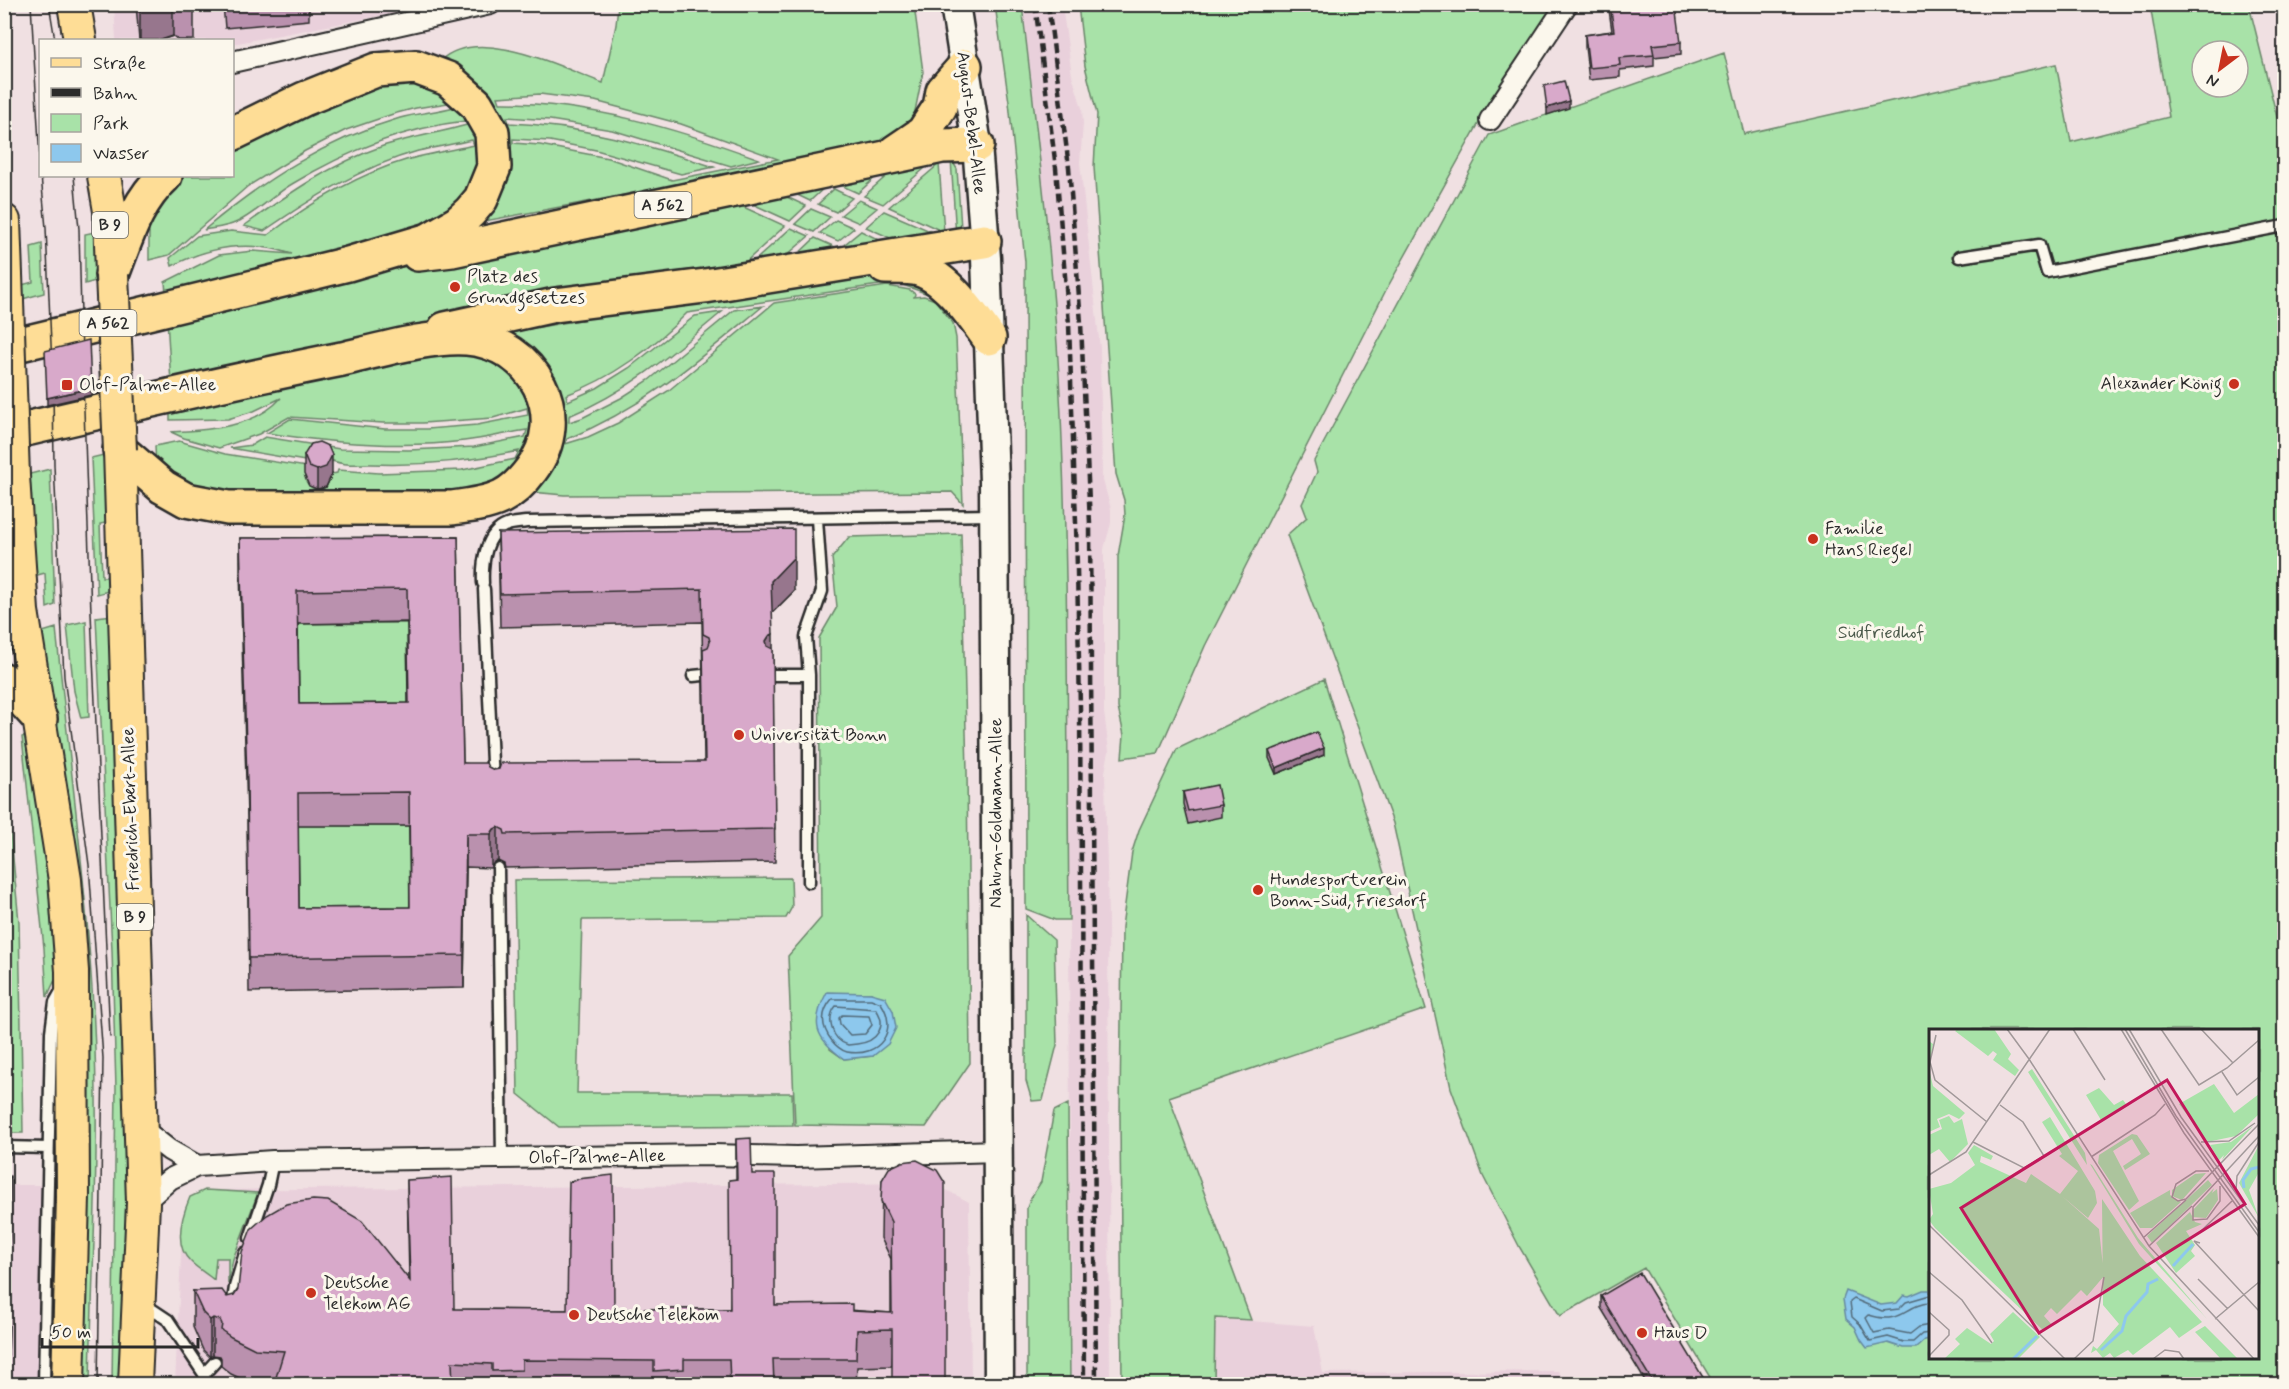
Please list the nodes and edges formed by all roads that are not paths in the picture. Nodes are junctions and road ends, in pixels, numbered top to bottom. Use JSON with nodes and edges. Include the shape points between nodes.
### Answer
{"nodes":[{"id":1,"x":74,"y":4,"type":"edge"},
{"id":2,"x":490,"y":4,"type":"edge"},
{"id":3,"x":955,"y":4,"type":"edge"},
{"id":4,"x":1567,"y":4,"type":"edge"},
{"id":5,"x":80,"y":39,"type":"edge"},
{"id":6,"x":234,"y":62,"type":"edge"},
{"id":7,"x":965,"y":66,"type":"junction"},
{"id":8,"x":1490,"y":120,"type":"dead end"},
{"id":9,"x":234,"y":133,"type":"edge"},
{"id":10,"x":977,"y":145,"type":"junction"},
{"id":11,"x":886,"y":158,"type":"junction"},
{"id":12,"x":104,"y":177,"type":"edge"},
{"id":13,"x":164,"y":177,"type":"edge"},
{"id":14,"x":4,"y":221,"type":"edge"},
{"id":15,"x":2284,"y":226,"type":"edge"},
{"id":16,"x":984,"y":241,"type":"junction"},
{"id":17,"x":1959,"y":257,"type":"dead end"},
{"id":18,"x":348,"y":264,"type":"junction"},
{"id":19,"x":844,"y":265,"type":"junction"},
{"id":20,"x":112,"y":275,"type":"junction"},
{"id":21,"x":989,"y":338,"type":"junction"},
{"id":22,"x":4,"y":348,"type":"edge"},
{"id":23,"x":319,"y":363,"type":"junction"},
{"id":24,"x":4,"y":434,"type":"edge"},
{"id":25,"x":120,"y":450,"type":"junction"},
{"id":26,"x":994,"y":515,"type":"junction"},
{"id":27,"x":816,"y":519,"type":"junction"},
{"id":28,"x":773,"y":675,"type":"edge"},
{"id":29,"x":808,"y":675,"type":"junction"},
{"id":30,"x":4,"y":680,"type":"edge"},
{"id":31,"x":40,"y":719,"type":"junction"},
{"id":32,"x":494,"y":796,"type":"edge"},
{"id":33,"x":498,"y":868,"type":"dead end"},
{"id":34,"x":808,"y":882,"type":"dead end"},
{"id":35,"x":72,"y":971,"type":"junction"},
{"id":36,"x":141,"y":1128,"type":"junction"},
{"id":37,"x":4,"y":1147,"type":"edge"},
{"id":38,"x":48,"y":1148,"type":"junction"},
{"id":39,"x":998,"y":1151,"type":"junction"},
{"id":40,"x":502,"y":1158,"type":"junction"},
{"id":41,"x":273,"y":1161,"type":"junction"},
{"id":42,"x":197,"y":1166,"type":"junction"},
{"id":43,"x":61,"y":1188,"type":"junction"},
{"id":44,"x":142,"y":1203,"type":"junction"},
{"id":45,"x":71,"y":1250,"type":"junction"},
{"id":46,"x":47,"y":1282,"type":"junction"},
{"id":47,"x":137,"y":1299,"type":"junction"},
{"id":48,"x":231,"y":1319,"type":"edge"},
{"id":49,"x":215,"y":1362,"type":"dead end"},
{"id":50,"x":205,"y":1379,"type":"edge"},
{"id":51,"x":44,"y":1384,"type":"edge"},
{"id":52,"x":68,"y":1384,"type":"edge"},
{"id":53,"x":135,"y":1384,"type":"edge"},
{"id":54,"x":999,"y":1384,"type":"edge"}],
"edges":[{"from":1,"to":5,"type":"main road"},
{"from":2,"to":6,"type":"street"},
{"from":3,"to":7,"type":"main road","name":"August-Bebel-Allee"},
{"from":4,"to":8,"type":"street"},
{"from":7,"to":10,"type":"main road","name":"August-Bebel-Allee"},
{"from":7,"to":11,"type":"highway","via":[[943,91],[940,107],[923,133]]},
{"from":9,"to":18,"type":"highway","via":[[376,70],[416,67],[432,72],[448,79],[476,104],[492,132],[494,149],[494,167],[481,199],[458,223],[429,240]]},
{"from":10,"to":11,"type":"highway","number":"A 562","via":[[942,146]]},
{"from":10,"to":16,"type":"main road","name":"August-Bebel-Allee"},
{"from":11,"to":18,"type":"highway","number":"A 562","via":[[452,250]]},
{"from":12,"to":20,"type":"main road","number":"B 9","via":[[110,211]]},
{"from":13,"to":20,"type":"highway","via":[[150,189],[136,214]]},
{"from":14,"to":31,"type":"main road","bridge":true,"via":[[22,611]]},
{"from":15,"to":17,"type":"lane","via":[[2047,272],[2039,245]]},
{"from":16,"to":19,"type":"highway"},
{"from":16,"to":21,"type":"main road","name":"Nahum-Goldmann-Allee"},
{"from":18,"to":22,"type":"highway","number":"A 562"},
{"from":19,"to":21,"type":"highway","via":[[916,268],[944,283]]},
{"from":19,"to":23,"type":"highway","via":[[555,306],[477,321]]},
{"from":20,"to":25,"type":"main road","number":"B 9","bridge":true},
{"from":21,"to":26,"type":"main road","name":"Nahum-Goldmann-Allee"},
{"from":23,"to":24,"type":"highway"},
{"from":23,"to":25,"type":"highway","via":[[441,339],[468,338],[493,344],[524,361],[544,393],[550,424],[541,457],[521,483],[501,497],[479,504],[426,509],[228,508],[186,500],[163,487]]},
{"from":25,"to":36,"type":"main road","name":"Friedrich-Ebert-Allee","number":"B 9"},
{"from":26,"to":27,"type":"lane"},
{"from":26,"to":39,"type":"main road","name":"Nahum-Goldmann-Allee"},
{"from":27,"to":29,"type":"lane","via":[[822,591],[806,637]]},
{"from":27,"to":32,"type":"lane","via":[[526,522],[506,525],[493,536],[483,568]]},
{"from":28,"to":29,"type":"lane"},
{"from":29,"to":34,"type":"lane"},
{"from":30,"to":31,"type":"highway"},
{"from":31,"to":35,"type":"main road","via":[[65,880]]},
{"from":33,"to":40,"type":"lane"},
{"from":35,"to":38,"type":"lane","via":[[55,1002]]},
{"from":35,"to":43,"type":"main road","via":[[74,1020]]},
{"from":36,"to":42,"type":"street"},
{"from":36,"to":44,"type":"main road","name":"Friedrich-Ebert-Allee","number":"B 9"},
{"from":37,"to":38,"type":"lane"},
{"from":38,"to":43,"type":"lane"},
{"from":39,"to":40,"type":"street","name":"Olof-Palme-Allee","via":[[796,1157]]},
{"from":39,"to":54,"type":"main road","name":"Nahum-Goldmann-Allee"},
{"from":40,"to":41,"type":"street","name":"Olof-Palme-Allee"},
{"from":41,"to":42,"type":"street","name":"Olof-Palme-Allee"},
{"from":41,"to":48,"type":"lane","via":[[235,1287]]},
{"from":42,"to":44,"type":"street","name":"Olof-Palme-Allee","via":[[170,1179]]},
{"from":43,"to":45,"type":"main road"},
{"from":43,"to":46,"type":"lane"},
{"from":44,"to":47,"type":"main road","name":"Friedrich-Ebert-Allee","number":"B 9"},
{"from":45,"to":46,"type":"lane"},
{"from":45,"to":52,"type":"main road"},
{"from":46,"to":51,"type":"lane"},
{"from":47,"to":50,"type":"lane","via":[[168,1320]]},
{"from":47,"to":53,"type":"main road","name":"Friedrich-Ebert-Allee","number":"B 9"},
{"from":49,"to":50,"type":"lane"}]}
